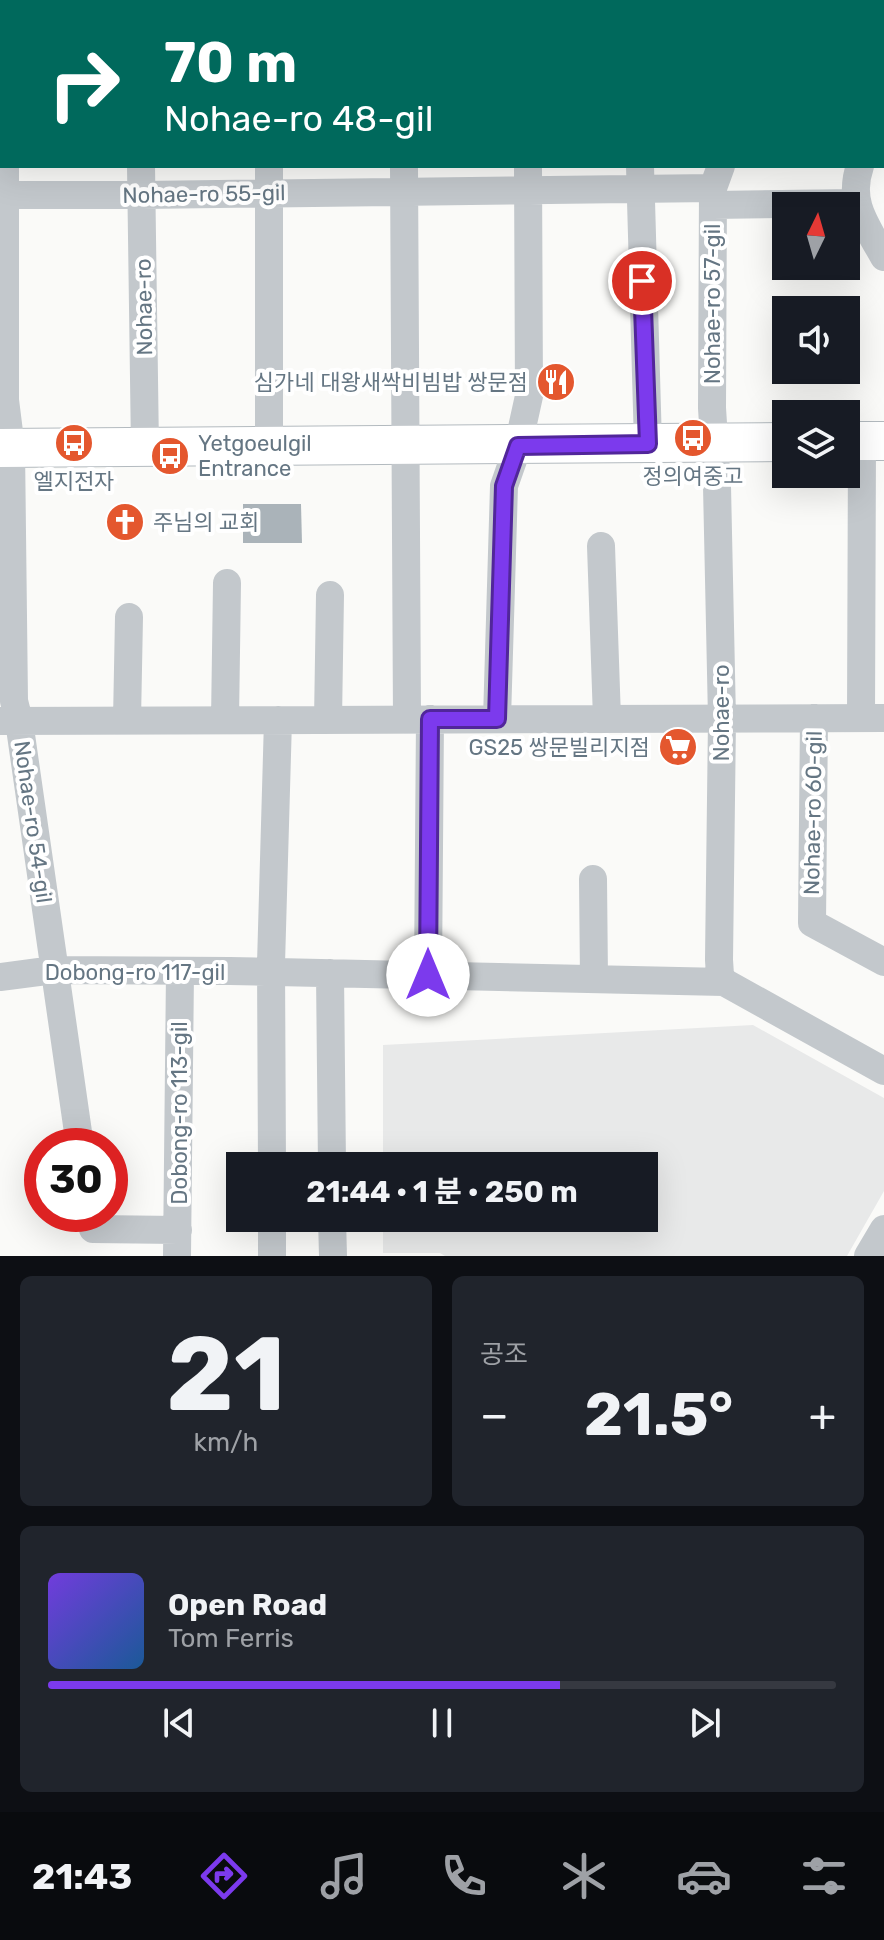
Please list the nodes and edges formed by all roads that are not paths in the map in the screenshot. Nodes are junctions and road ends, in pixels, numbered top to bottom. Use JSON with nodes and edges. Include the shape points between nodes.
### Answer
{"nodes":[{"id":1,"x":5,"y":168,"type":"edge"},
{"id":2,"x":141,"y":168,"type":"edge"},
{"id":3,"x":859,"y":168,"type":"edge"},
{"id":4,"x":640,"y":177,"type":"edge"},
{"id":5,"x":404,"y":178,"type":"edge"},
{"id":6,"x":528,"y":178,"type":"edge"},
{"id":7,"x":270,"y":180,"type":"edge"},
{"id":8,"x":715,"y":186,"type":"edge"},
{"id":9,"x":855,"y":192,"type":"edge"},
{"id":10,"x":772,"y":193,"type":"edge"},
{"id":11,"x":2,"y":194,"type":"edge"},
{"id":12,"x":142,"y":195,"type":"junction"},
{"id":13,"x":860,"y":212,"type":"edge"},
{"id":14,"x":884,"y":257,"type":"edge"},
{"id":15,"x":864,"y":441,"type":"edge"},
{"id":16,"x":772,"y":442,"type":"edge"},
{"id":17,"x":648,"y":444,"type":"junction"},
{"id":18,"x":714,"y":444,"type":"junction"},
{"id":19,"x":518,"y":446,"type":"junction"},
{"id":20,"x":407,"y":447,"type":"junction"},
{"id":21,"x":6,"y":448,"type":"edge"},
{"id":22,"x":269,"y":448,"type":"junction"},
{"id":23,"x":145,"y":449,"type":"junction"},
{"id":24,"x":601,"y":546,"type":"dead end"},
{"id":25,"x":227,"y":583,"type":"dead end"},
{"id":26,"x":330,"y":595,"type":"dead end"},
{"id":27,"x":129,"y":617,"type":"dead end"},
{"id":28,"x":814,"y":718,"type":"junction"},
{"id":29,"x":872,"y":718,"type":"edge"},
{"id":30,"x":418,"y":719,"type":"junction"},
{"id":31,"x":497,"y":719,"type":"junction"},
{"id":32,"x":607,"y":719,"type":"junction"},
{"id":33,"x":722,"y":719,"type":"junction"},
{"id":34,"x":127,"y":720,"type":"junction"},
{"id":35,"x":225,"y":720,"type":"junction"},
{"id":36,"x":278,"y":720,"type":"junction"},
{"id":37,"x":328,"y":720,"type":"junction"},
{"id":38,"x":10,"y":721,"type":"edge"},
{"id":39,"x":593,"y":879,"type":"dead end"},
{"id":40,"x":884,"y":962,"type":"edge"},
{"id":41,"x":54,"y":970,"type":"junction"},
{"id":42,"x":180,"y":971,"type":"junction"},
{"id":43,"x":271,"y":971,"type":"junction"},
{"id":44,"x":330,"y":973,"type":"junction"},
{"id":45,"x":428,"y":975,"type":"junction"},
{"id":46,"x":0,"y":977,"type":"edge"},
{"id":47,"x":594,"y":979,"type":"junction"},
{"id":48,"x":724,"y":982,"type":"junction"},
{"id":49,"x":884,"y":1071,"type":"edge"},
{"id":50,"x":77,"y":1128,"type":"edge"},
{"id":51,"x":272,"y":1152,"type":"edge"},
{"id":52,"x":332,"y":1152,"type":"edge"},
{"id":53,"x":884,"y":1229,"type":"edge"},
{"id":54,"x":272,"y":1232,"type":"edge"},
{"id":55,"x":332,"y":1232,"type":"edge"},
{"id":56,"x":94,"y":1233,"type":"edge"},
{"id":57,"x":178,"y":1243,"type":"edge"},
{"id":58,"x":272,"y":1256,"type":"edge"},
{"id":59,"x":333,"y":1256,"type":"edge"},
{"id":60,"x":868,"y":1256,"type":"edge"}],
"edges":[{"from":1,"to":11,"type":"street","name":"Nohae-ro 54-gil"},
{"from":2,"to":12,"type":"street","name":"Nohae-ro"},
{"from":3,"to":9,"type":"street"},
{"from":4,"to":6,"type":"street","name":"Nohae-ro 55-gil"},
{"from":4,"to":8,"type":"street","name":"Nohae-ro 55-gil"},
{"from":4,"to":17,"type":"street"},
{"from":5,"to":6,"type":"street","name":"Nohae-ro 55-gil"},
{"from":5,"to":7,"type":"street","name":"Nohae-ro 55-gil"},
{"from":5,"to":20,"type":"street"},
{"from":6,"to":19,"type":"street","via":[[529,396]]},
{"from":7,"to":12,"type":"street","name":"Nohae-ro 55-gil"},
{"from":7,"to":22,"type":"street"},
{"from":8,"to":10,"type":"street","name":"Nohae-ro 55-gil"},
{"from":8,"to":18,"type":"street","name":"Nohae-ro 57-gil"},
{"from":11,"to":12,"type":"street","name":"Nohae-ro 55-gil"},
{"from":11,"to":21,"type":"street","name":"Nohae-ro 54-gil"},
{"from":12,"to":23,"type":"street","name":"Nohae-ro"},
{"from":13,"to":14,"type":"street"},
{"from":15,"to":29,"type":"street","via":[[861,672]]},
{"from":16,"to":18,"type":"main road"},
{"from":17,"to":18,"type":"main road"},
{"from":17,"to":19,"type":"main road"},
{"from":18,"to":33,"type":"street","name":"Nohae-ro"},
{"from":19,"to":20,"type":"main road"},
{"from":19,"to":31,"type":"street","via":[[504,486]]},
{"from":20,"to":22,"type":"main road"},
{"from":20,"to":30,"type":"street"},
{"from":21,"to":23,"type":"main road"},
{"from":21,"to":38,"type":"street","name":"Nohae-ro 54-gil","via":[[14,701]]},
{"from":22,"to":23,"type":"main road"},
{"from":24,"to":32,"type":"street"},
{"from":25,"to":35,"type":"street"},
{"from":26,"to":37,"type":"street"},
{"from":27,"to":34,"type":"street"},
{"from":28,"to":29,"type":"street"},
{"from":28,"to":33,"type":"street"},
{"from":28,"to":40,"type":"street","name":"Nohae-ro 60-gil","via":[[812,923]]},
{"from":30,"to":31,"type":"street"},
{"from":30,"to":37,"type":"street"},
{"from":30,"to":45,"type":"street"},
{"from":31,"to":32,"type":"street"},
{"from":32,"to":33,"type":"street"},
{"from":33,"to":48,"type":"street","name":"Nohae-ro","via":[[719,960]]},
{"from":34,"to":35,"type":"street"},
{"from":34,"to":38,"type":"street"},
{"from":35,"to":36,"type":"street"},
{"from":36,"to":37,"type":"street"},
{"from":36,"to":43,"type":"street"},
{"from":38,"to":41,"type":"street","name":"Nohae-ro 54-gil"},
{"from":39,"to":47,"type":"street"},
{"from":41,"to":42,"type":"street","name":"Dobong-ro 117-gil"},
{"from":41,"to":46,"type":"street","name":"Dobong-ro 117-gil"},
{"from":41,"to":50,"type":"street","name":"Nohae-ro 54-gil"},
{"from":42,"to":43,"type":"street","name":"Dobong-ro 117-gil"},
{"from":42,"to":57,"type":"street","name":"Dobong-ro 113-gil"},
{"from":43,"to":44,"type":"street","name":"Dobong-ro 117-gil"},
{"from":43,"to":51,"type":"street"},
{"from":44,"to":45,"type":"street","name":"Dobong-ro 117-gil"},
{"from":44,"to":52,"type":"street"},
{"from":45,"to":47,"type":"street","name":"Dobong-ro 117-gil"},
{"from":47,"to":48,"type":"street","name":"Dobong-ro 117-gil"},
{"from":48,"to":49,"type":"street","name":"Dobong-ro 117-gil"},
{"from":53,"to":60,"type":"street"},
{"from":54,"to":58,"type":"street"},
{"from":55,"to":59,"type":"street"},
{"from":56,"to":57,"type":"street"}]}
